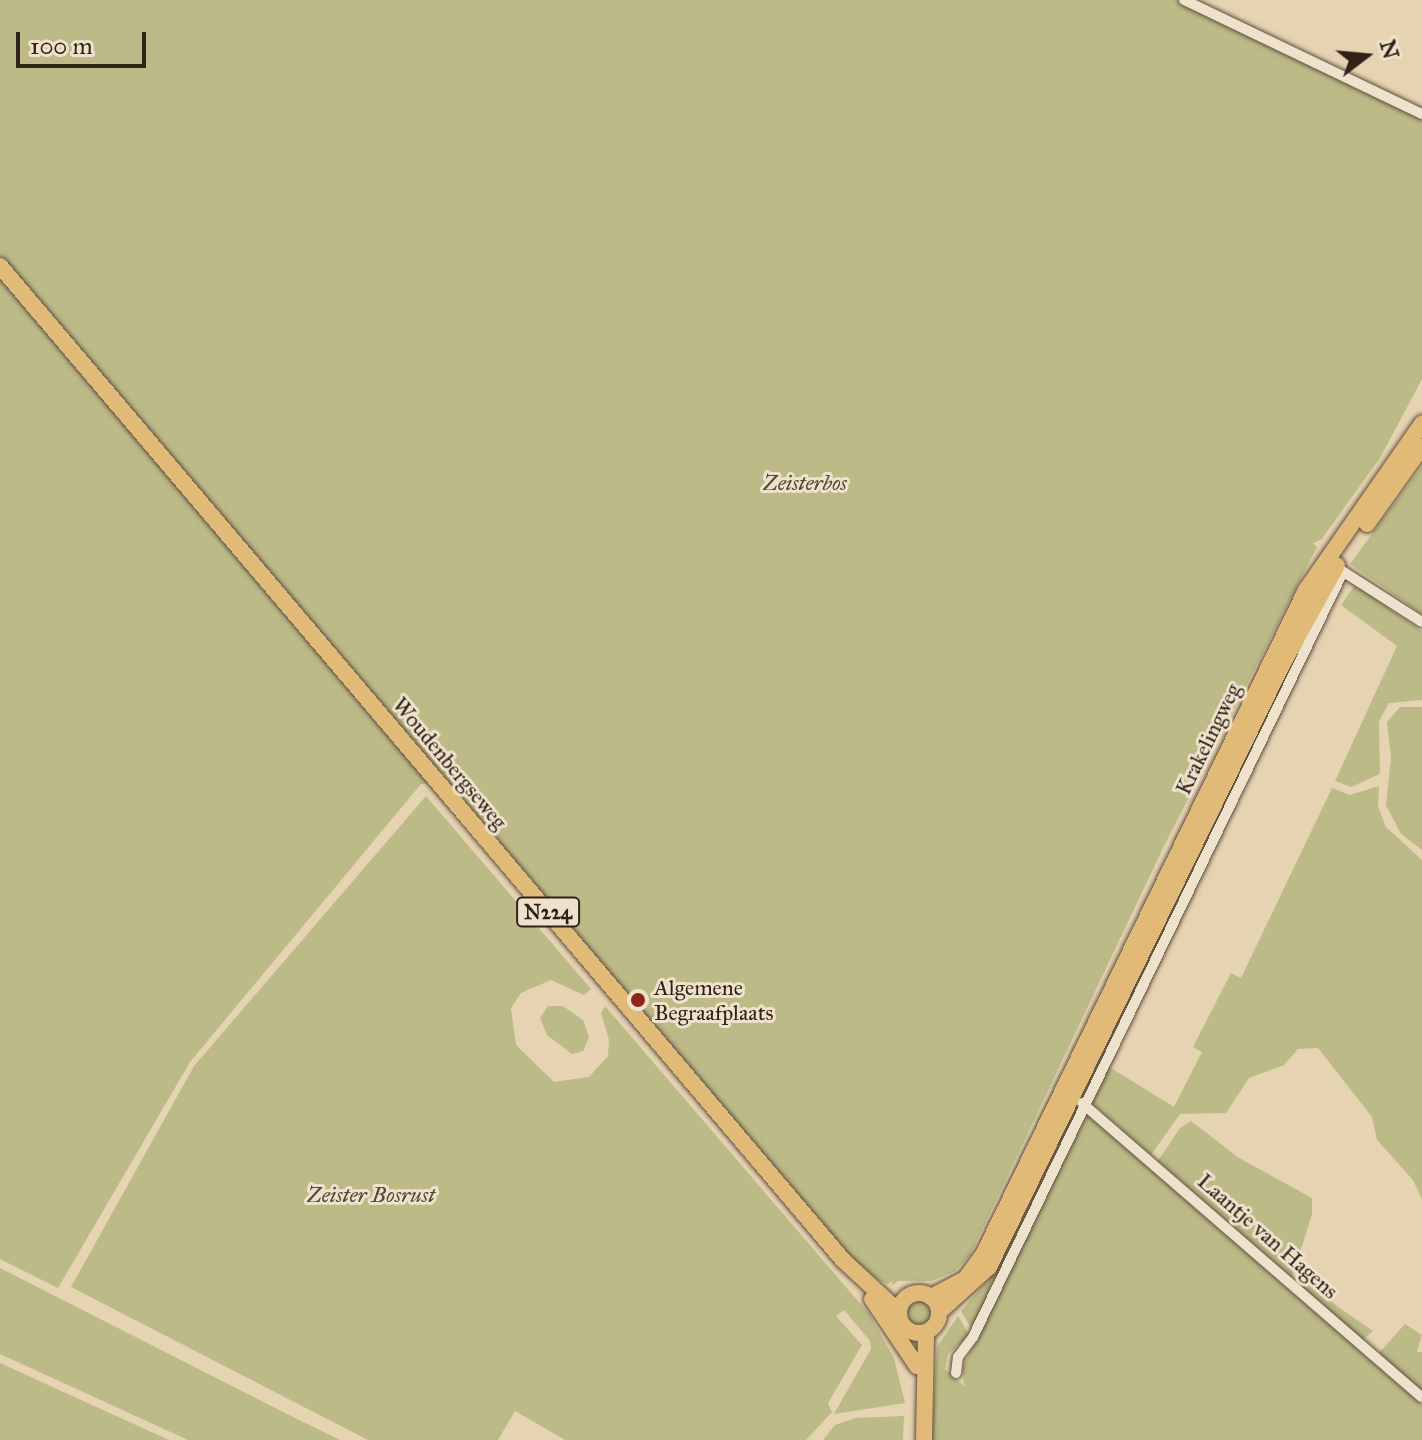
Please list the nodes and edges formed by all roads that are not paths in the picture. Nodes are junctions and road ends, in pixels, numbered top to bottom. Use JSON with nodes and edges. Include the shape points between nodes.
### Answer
{"nodes":[{"id":1,"x":1184,"y":0,"type":"edge"},
{"id":2,"x":1422,"y":114,"type":"edge"},
{"id":3,"x":0,"y":266,"type":"edge"},
{"id":4,"x":1422,"y":424,"type":"edge"},
{"id":5,"x":1422,"y":447,"type":"edge"},
{"id":6,"x":1336,"y":565,"type":"junction"},
{"id":7,"x":1422,"y":622,"type":"edge"},
{"id":8,"x":1075,"y":1098,"type":"junction"},
{"id":9,"x":850,"y":1266,"type":"junction"},
{"id":10,"x":870,"y":1283,"type":"junction"},
{"id":11,"x":974,"y":1285,"type":"junction"},
{"id":12,"x":908,"y":1296,"type":"junction"},
{"id":13,"x":935,"y":1305,"type":"junction"},
{"id":14,"x":899,"y":1312,"type":"junction"},
{"id":15,"x":919,"y":1333,"type":"junction"},
{"id":16,"x":921,"y":1365,"type":"junction"},
{"id":17,"x":956,"y":1373,"type":"dead end"},
{"id":18,"x":1422,"y":1397,"type":"edge"},
{"id":19,"x":922,"y":1440,"type":"edge"}],
"edges":[{"from":1,"to":2,"type":"street"},
{"from":3,"to":9,"type":"main road","name":"Woudenbergseweg","number":"N224"},
{"from":4,"to":6,"type":"main road","name":"Krakelingweg"},
{"from":5,"to":6,"type":"main road","name":"Krakelingweg"},
{"from":6,"to":7,"type":"street"},
{"from":6,"to":8,"type":"main road","name":"Krakelingweg","via":[[1281,667]]},
{"from":8,"to":11,"type":"main road","name":"Krakelingweg","via":[[989,1267]]},
{"from":8,"to":13,"type":"main road","name":"Krakelingweg","via":[[975,1267]]},
{"from":8,"to":17,"type":"street","name":"Krakelingweg","via":[[973,1337],[958,1357]]},
{"from":8,"to":18,"type":"street","name":"Laantje van Hagens"},
{"from":9,"to":10,"type":"main road","name":"Woudenbergseweg","number":"N224"},
{"from":9,"to":16,"type":"main road","number":"N224"},
{"from":10,"to":12,"type":"main road","name":"Woudenbergseweg","number":"N224"},
{"from":10,"to":14,"type":"main road","name":"Woudenbergseweg","number":"N224"},
{"from":11,"to":13,"type":"main road","name":"Krakelingweg"},
{"from":11,"to":16,"type":"main road"},
{"from":12,"to":13,"type":"main road","number":"N224"},
{"from":12,"to":14,"type":"main road"},
{"from":13,"to":15,"type":"main road"},
{"from":14,"to":15,"type":"main road","number":"N224"},
{"from":15,"to":16,"type":"main road"},
{"from":16,"to":19,"type":"main road"}]}
